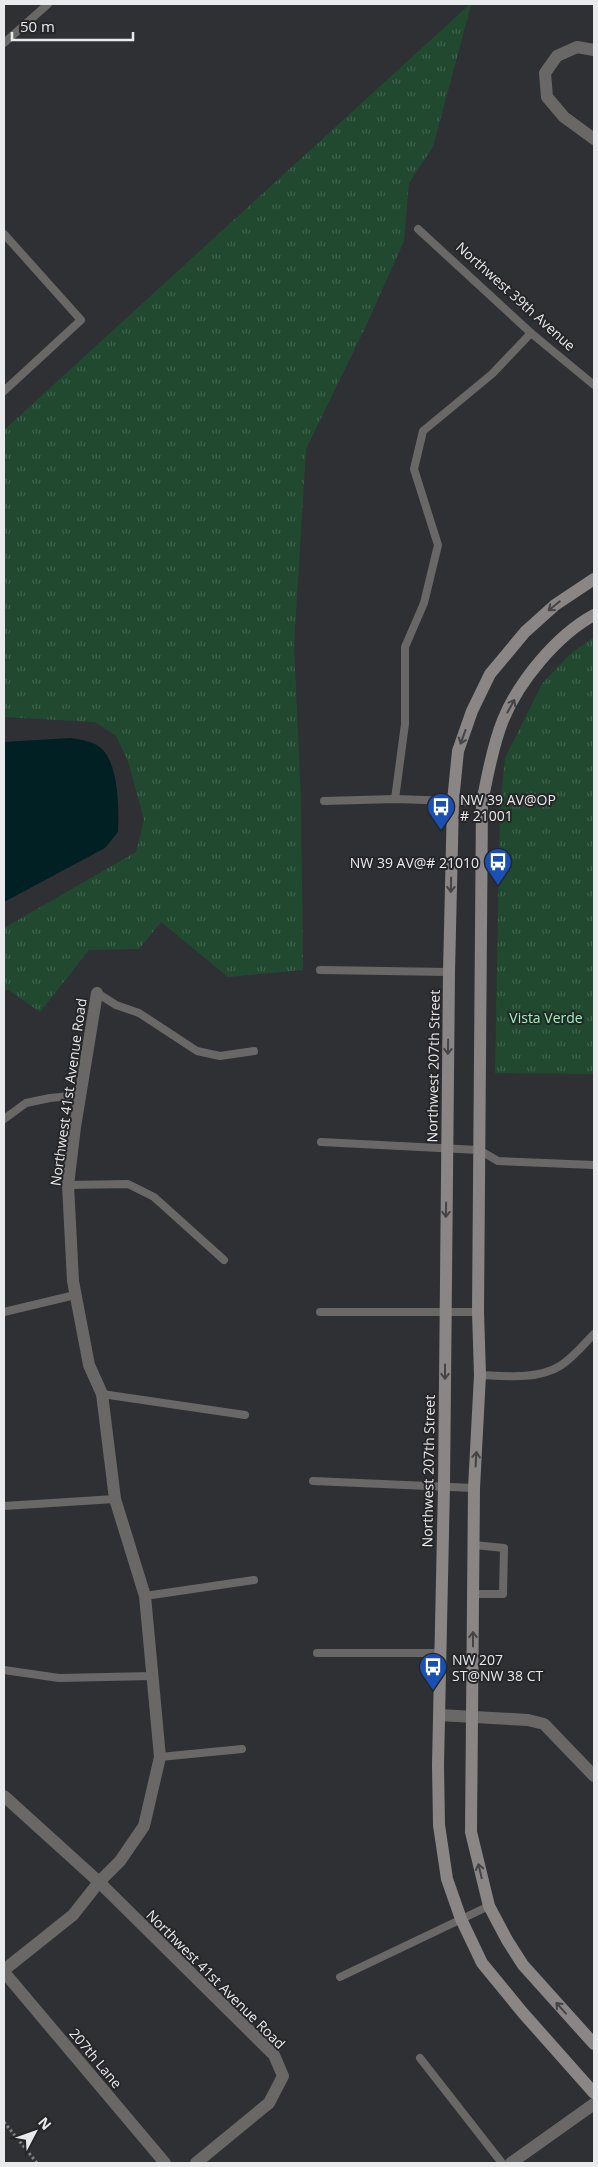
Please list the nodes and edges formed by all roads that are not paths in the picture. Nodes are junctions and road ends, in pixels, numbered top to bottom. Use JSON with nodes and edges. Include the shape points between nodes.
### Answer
{"nodes":[{"id":1,"x":48,"y":4,"type":"edge"},
{"id":2,"x":4,"y":43,"type":"edge"},
{"id":3,"x":594,"y":50,"type":"edge"},
{"id":4,"x":594,"y":139,"type":"edge"},
{"id":5,"x":418,"y":228,"type":"dead end"},
{"id":6,"x":4,"y":234,"type":"edge"},
{"id":7,"x":531,"y":333,"type":"junction"},
{"id":8,"x":594,"y":385,"type":"edge"},
{"id":9,"x":4,"y":391,"type":"edge"},
{"id":10,"x":594,"y":579,"type":"edge"},
{"id":11,"x":594,"y":615,"type":"edge"},
{"id":12,"x":395,"y":799,"type":"junction"},
{"id":13,"x":324,"y":801,"type":"dead end"},
{"id":14,"x":453,"y":801,"type":"junction"},
{"id":15,"x":482,"y":802,"type":"junction"},
{"id":16,"x":320,"y":970,"type":"dead end"},
{"id":17,"x":449,"y":972,"type":"junction"},
{"id":18,"x":97,"y":993,"type":"joint"},
{"id":19,"x":254,"y":1051,"type":"dead end"},
{"id":20,"x":80,"y":1095,"type":"junction"},
{"id":21,"x":4,"y":1119,"type":"edge"},
{"id":22,"x":321,"y":1142,"type":"dead end"},
{"id":23,"x":447,"y":1149,"type":"junction"},
{"id":24,"x":479,"y":1150,"type":"junction"},
{"id":25,"x":594,"y":1165,"type":"edge"},
{"id":26,"x":68,"y":1185,"type":"junction"},
{"id":27,"x":224,"y":1260,"type":"dead end"},
{"id":28,"x":76,"y":1295,"type":"junction"},
{"id":29,"x":4,"y":1312,"type":"edge"},
{"id":30,"x":320,"y":1312,"type":"dead end"},
{"id":31,"x":445,"y":1312,"type":"junction"},
{"id":32,"x":478,"y":1312,"type":"junction"},
{"id":33,"x":594,"y":1334,"type":"edge"},
{"id":34,"x":480,"y":1375,"type":"junction"},
{"id":35,"x":102,"y":1394,"type":"junction"},
{"id":36,"x":245,"y":1415,"type":"dead end"},
{"id":37,"x":313,"y":1481,"type":"dead end"},
{"id":38,"x":444,"y":1486,"type":"junction"},
{"id":39,"x":474,"y":1488,"type":"junction"},
{"id":40,"x":115,"y":1499,"type":"junction"},
{"id":41,"x":4,"y":1506,"type":"edge"},
{"id":42,"x":474,"y":1546,"type":"junction"},
{"id":43,"x":254,"y":1580,"type":"dead end"},
{"id":44,"x":474,"y":1594,"type":"junction"},
{"id":45,"x":145,"y":1596,"type":"junction"},
{"id":46,"x":317,"y":1653,"type":"dead end"},
{"id":47,"x":440,"y":1653,"type":"junction"},
{"id":48,"x":4,"y":1670,"type":"edge"},
{"id":49,"x":153,"y":1676,"type":"junction"},
{"id":50,"x":439,"y":1715,"type":"junction"},
{"id":51,"x":473,"y":1716,"type":"junction"},
{"id":52,"x":242,"y":1749,"type":"dead end"},
{"id":53,"x":160,"y":1757,"type":"junction"},
{"id":54,"x":594,"y":1776,"type":"edge"},
{"id":55,"x":4,"y":1796,"type":"edge"},
{"id":56,"x":99,"y":1882,"type":"junction"},
{"id":57,"x":489,"y":1906,"type":"junction"},
{"id":58,"x":461,"y":1919,"type":"junction"},
{"id":59,"x":4,"y":1971,"type":"edge"},
{"id":60,"x":340,"y":1977,"type":"dead end"},
{"id":61,"x":594,"y":2044,"type":"edge"},
{"id":62,"x":420,"y":2058,"type":"dead end"},
{"id":63,"x":594,"y":2092,"type":"edge"},
{"id":64,"x":594,"y":2104,"type":"edge"},
{"id":65,"x":165,"y":2163,"type":"edge"},
{"id":66,"x":196,"y":2163,"type":"edge"},
{"id":67,"x":502,"y":2163,"type":"edge"},
{"id":68,"x":511,"y":2163,"type":"edge"}],
"edges":[{"from":1,"to":2,"type":"lane"},
{"from":3,"to":4,"type":"street","via":[[577,47],[556,56],[545,73],[547,97],[564,117]]},
{"from":5,"to":7,"type":"lane","name":"Northwest 39th Avenue"},
{"from":6,"to":9,"type":"lane","via":[[81,320]]},
{"from":7,"to":8,"type":"lane","name":"Northwest 39th Avenue"},
{"from":7,"to":12,"type":"lane","via":[[492,374],[423,431],[414,469],[438,545],[424,603],[405,647],[405,724]]},
{"from":10,"to":14,"type":"street","one_way":true,"via":[[555,605],[525,632],[490,674],[458,751]]},
{"from":15,"to":11,"type":"street","one_way":true,"via":[[492,752],[503,719],[520,689],[545,655],[578,623]]},
{"from":12,"to":13,"type":"lane"},
{"from":12,"to":14,"type":"lane"},
{"from":14,"to":15,"type":"lane"},
{"from":14,"to":17,"type":"street","name":"Northwest 207th Street","one_way":true},
{"from":15,"to":24,"type":"street"},
{"from":16,"to":17,"type":"lane"},
{"from":17,"to":23,"type":"street","name":"Northwest 207th Street","one_way":true},
{"from":18,"to":19,"type":"lane","name":"Northwest 41st Avenue Road","via":[[116,1005],[139,1013],[197,1051],[220,1056]]},
{"from":18,"to":20,"type":"street","name":"Northwest 41st Avenue Road"},
{"from":20,"to":21,"type":"lane","via":[[26,1102]]},
{"from":20,"to":26,"type":"street","name":"Northwest 41st Avenue Road"},
{"from":22,"to":23,"type":"lane"},
{"from":23,"to":24,"type":"lane"},
{"from":23,"to":31,"type":"street","name":"Northwest 207th Street","one_way":true},
{"from":24,"to":25,"type":"lane","via":[[498,1161]]},
{"from":24,"to":32,"type":"street"},
{"from":26,"to":27,"type":"lane","via":[[128,1184],[154,1197]]},
{"from":26,"to":28,"type":"street","name":"Northwest 41st Avenue Road"},
{"from":28,"to":29,"type":"lane"},
{"from":28,"to":35,"type":"street","name":"Northwest 41st Avenue Road","via":[[89,1365]]},
{"from":30,"to":31,"type":"lane"},
{"from":31,"to":32,"type":"lane"},
{"from":31,"to":38,"type":"street","name":"Northwest 207th Street","one_way":true},
{"from":32,"to":34,"type":"street"},
{"from":33,"to":34,"type":"lane","via":[[561,1365],[551,1370],[518,1377]]},
{"from":39,"to":34,"type":"street","one_way":true},
{"from":35,"to":36,"type":"lane"},
{"from":35,"to":40,"type":"street","name":"Northwest 41st Avenue Road"},
{"from":37,"to":38,"type":"lane"},
{"from":38,"to":39,"type":"lane"},
{"from":38,"to":47,"type":"street","name":"Northwest 207th Street"},
{"from":39,"to":42,"type":"street"},
{"from":40,"to":41,"type":"lane"},
{"from":40,"to":45,"type":"street","name":"Northwest 41st Avenue Road"},
{"from":42,"to":44,"type":"street"},
{"from":42,"to":44,"type":"lane","via":[[504,1548],[503,1594]]},
{"from":43,"to":45,"type":"lane"},
{"from":51,"to":44,"type":"street","one_way":true},
{"from":45,"to":49,"type":"street","name":"Northwest 41st Avenue Road"},
{"from":46,"to":47,"type":"lane"},
{"from":47,"to":50,"type":"street","name":"Northwest 207th Street"},
{"from":48,"to":49,"type":"lane","via":[[59,1678]]},
{"from":49,"to":53,"type":"street","name":"Northwest 41st Avenue Road"},
{"from":50,"to":51,"type":"street"},
{"from":50,"to":58,"type":"street","name":"Northwest 207th Street","via":[[439,1825],[447,1879]]},
{"from":51,"to":54,"type":"street","via":[[544,1724]]},
{"from":57,"to":51,"type":"street","one_way":true,"via":[[472,1832]]},
{"from":52,"to":53,"type":"lane"},
{"from":53,"to":56,"type":"street","name":"Northwest 41st Avenue Road","via":[[144,1826],[120,1861]]},
{"from":55,"to":56,"type":"street","name":"Northwest 41st Avenue Road"},
{"from":56,"to":59,"type":"street","name":"Northwest 41st Avenue Road","via":[[73,1915]]},
{"from":56,"to":66,"type":"street","name":"Northwest 41st Avenue Road","via":[[274,2054],[283,2076],[269,2103]]},
{"from":57,"to":58,"type":"lane"},
{"from":61,"to":57,"type":"street","one_way":true,"via":[[523,1965]]},
{"from":58,"to":60,"type":"lane"},
{"from":58,"to":63,"type":"street","name":"Northwest 207th Street","via":[[482,1963]]},
{"from":59,"to":65,"type":"street","name":"207th Lane"},
{"from":62,"to":67,"type":"lane"},
{"from":64,"to":68,"type":"street"}]}
